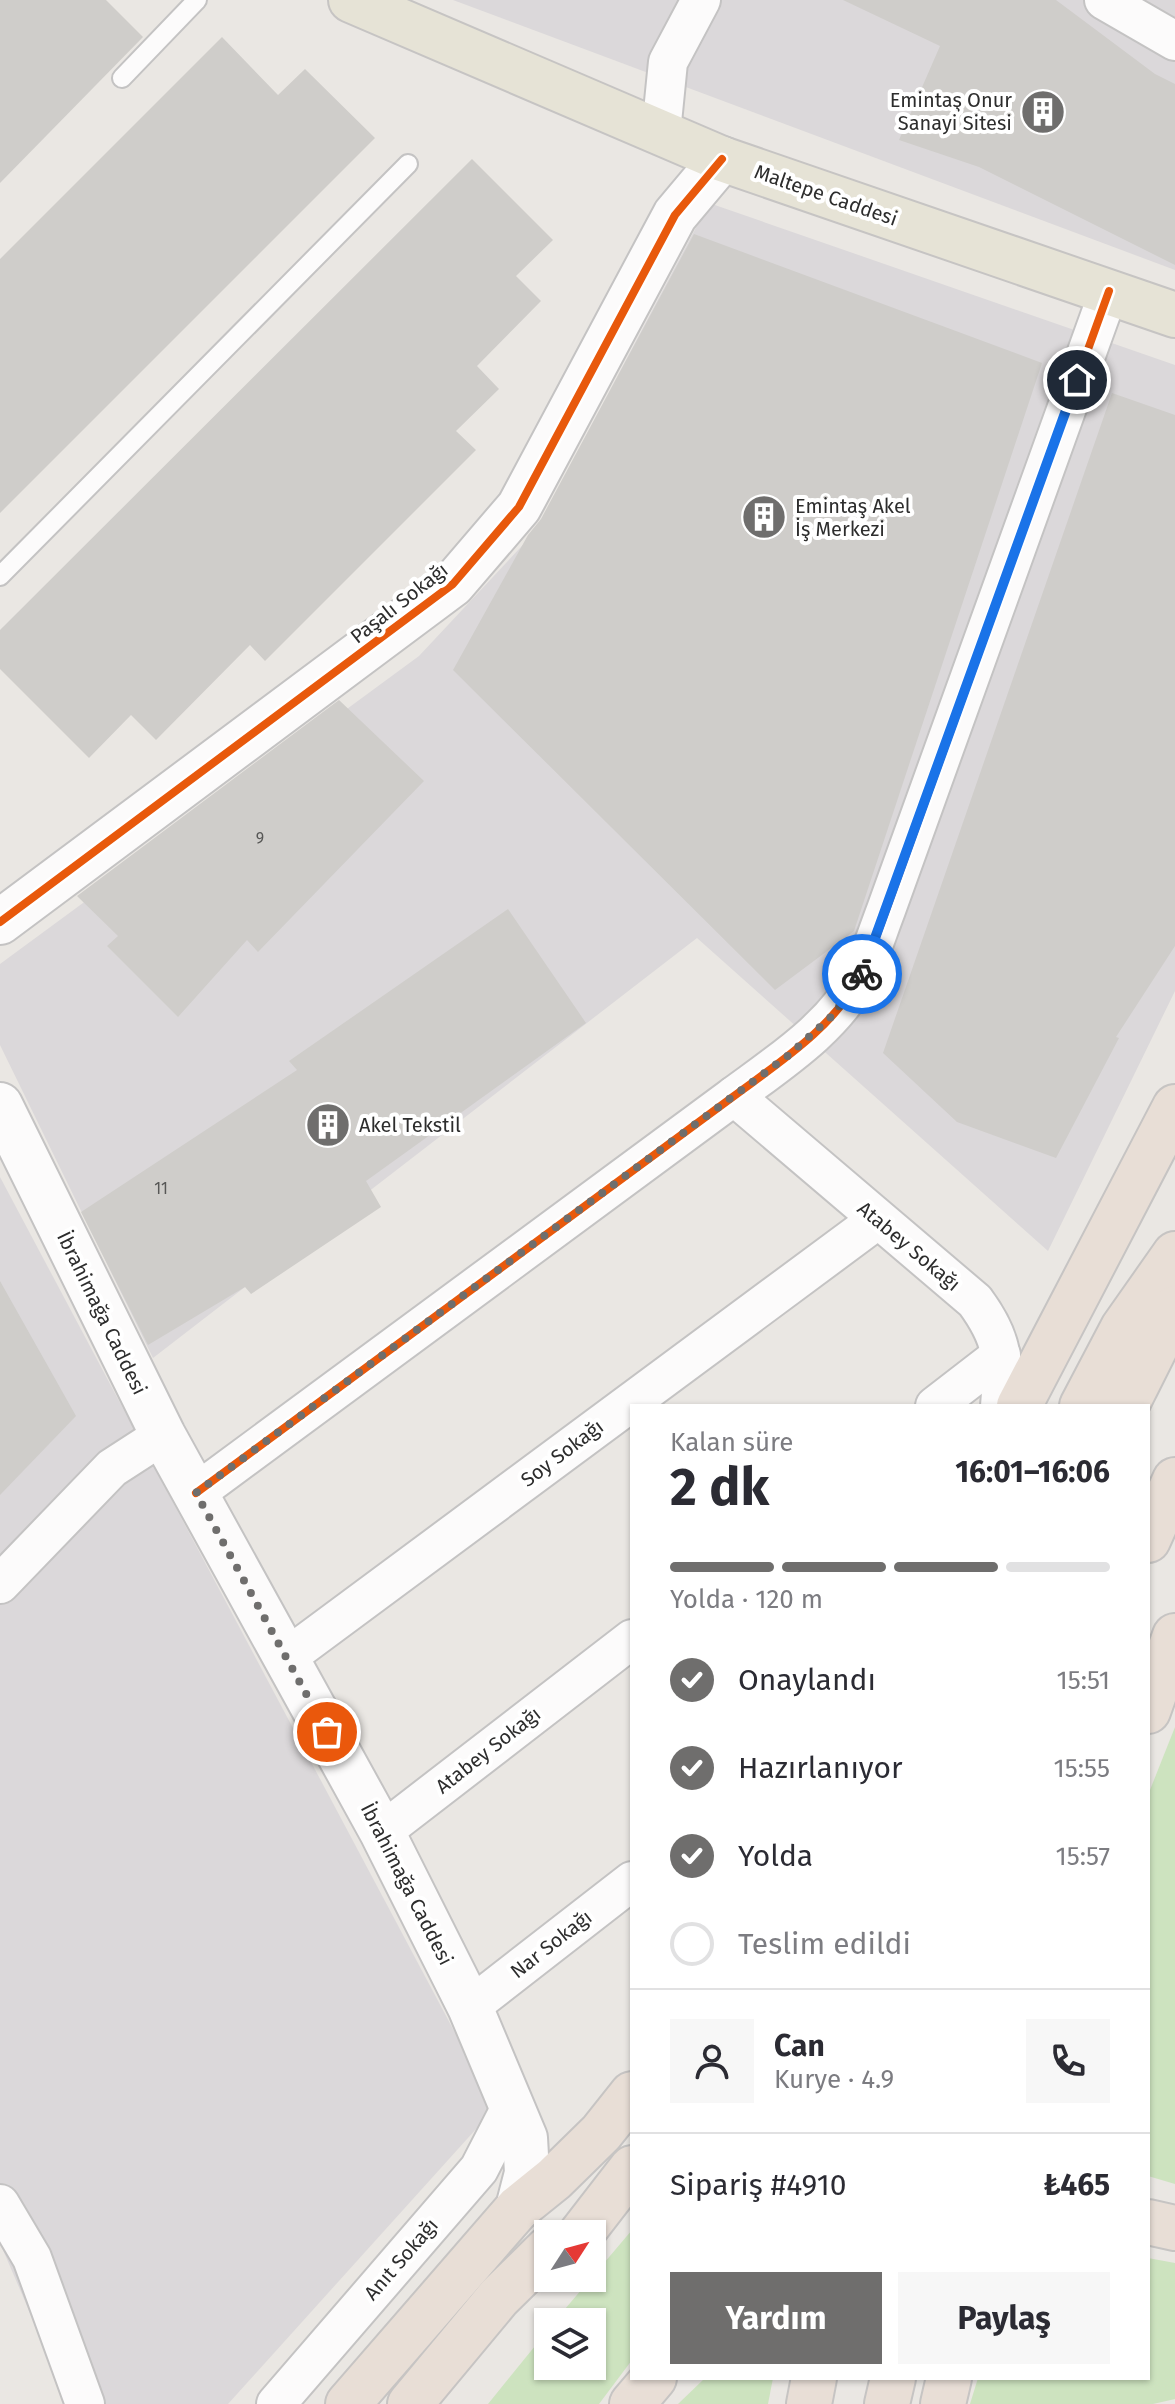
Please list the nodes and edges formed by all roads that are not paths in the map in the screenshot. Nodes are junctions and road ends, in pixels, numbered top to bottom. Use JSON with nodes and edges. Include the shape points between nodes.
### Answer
{"nodes":[{"id":1,"x":197,"y":0,"type":"edge"},
{"id":2,"x":351,"y":0,"type":"edge"},
{"id":3,"x":701,"y":0,"type":"edge"},
{"id":4,"x":1104,"y":0,"type":"edge"},
{"id":5,"x":1175,"y":41,"type":"edge"},
{"id":6,"x":122,"y":78,"type":"dead end"},
{"id":7,"x":661,"y":132,"type":"junction"},
{"id":8,"x":722,"y":159,"type":"junction"},
{"id":9,"x":408,"y":164,"type":"dead end"},
{"id":10,"x":1109,"y":291,"type":"junction"},
{"id":11,"x":1175,"y":315,"type":"edge"},
{"id":12,"x":0,"y":576,"type":"edge"},
{"id":13,"x":0,"y":922,"type":"edge"},
{"id":14,"x":734,"y":1096,"type":"junction"},
{"id":15,"x":1175,"y":1107,"type":"edge"},
{"id":16,"x":6,"y":1131,"type":"edge"},
{"id":17,"x":877,"y":1220,"type":"junction"},
{"id":18,"x":1175,"y":1254,"type":"edge"},
{"id":19,"x":1175,"y":1308,"type":"edge"},
{"id":20,"x":1001,"y":1355,"type":"junction"},
{"id":21,"x":938,"y":1404,"type":"edge"},
{"id":22,"x":1000,"y":1404,"type":"edge"},
{"id":23,"x":1020,"y":1404,"type":"edge"},
{"id":24,"x":1083,"y":1404,"type":"edge"},
{"id":25,"x":1127,"y":1404,"type":"edge"},
{"id":26,"x":163,"y":1435,"type":"junction"},
{"id":27,"x":1175,"y":1480,"type":"edge"},
{"id":28,"x":196,"y":1493,"type":"junction"},
{"id":29,"x":1150,"y":1536,"type":"edge"},
{"id":30,"x":0,"y":1584,"type":"edge"},
{"id":31,"x":1175,"y":1636,"type":"edge"},
{"id":32,"x":630,"y":1641,"type":"edge"},
{"id":33,"x":286,"y":1658,"type":"junction"},
{"id":34,"x":1150,"y":1705,"type":"edge"},
{"id":35,"x":382,"y":1832,"type":"junction"},
{"id":36,"x":630,"y":1883,"type":"edge"},
{"id":37,"x":470,"y":2007,"type":"junction"},
{"id":38,"x":630,"y":2097,"type":"edge"},
{"id":39,"x":512,"y":2105,"type":"junction"},
{"id":40,"x":630,"y":2171,"type":"edge"},
{"id":41,"x":0,"y":2204,"type":"edge"},
{"id":42,"x":518,"y":2208,"type":"junction"},
{"id":43,"x":591,"y":2220,"type":"edge"},
{"id":44,"x":1150,"y":2222,"type":"edge"},
{"id":45,"x":1175,"y":2228,"type":"edge"},
{"id":46,"x":534,"y":2263,"type":"edge"},
{"id":47,"x":536,"y":2292,"type":"edge"},
{"id":48,"x":652,"y":2380,"type":"edge"},
{"id":49,"x":814,"y":2380,"type":"edge"},
{"id":50,"x":893,"y":2380,"type":"edge"},
{"id":51,"x":949,"y":2380,"type":"edge"},
{"id":52,"x":85,"y":2404,"type":"edge"},
{"id":53,"x":276,"y":2404,"type":"edge"},
{"id":54,"x":348,"y":2404,"type":"edge"},
{"id":55,"x":410,"y":2404,"type":"edge"},
{"id":56,"x":448,"y":2404,"type":"edge"},
{"id":57,"x":632,"y":2404,"type":"edge"},
{"id":58,"x":809,"y":2404,"type":"edge"},
{"id":59,"x":887,"y":2404,"type":"edge"},
{"id":60,"x":943,"y":2404,"type":"edge"}],
"edges":[{"from":1,"to":6,"type":"lane"},
{"from":2,"to":7,"type":"main road","name":"Maltepe Caddesi"},
{"from":3,"to":7,"type":"street","via":[[668,62]]},
{"from":4,"to":5,"type":"street"},
{"from":7,"to":8,"type":"main road","name":"Maltepe Caddesi"},
{"from":8,"to":10,"type":"main road","name":"Maltepe Caddesi"},
{"from":8,"to":13,"type":"main road","name":"Paşalı Sokağı","via":[[675,215],[519,507],[453,584]]},
{"from":9,"to":12,"type":"lane"},
{"from":10,"to":11,"type":"main road","name":"Maltepe Caddesi"},
{"from":10,"to":14,"type":"street","via":[[861,975],[833,1015]]},
{"from":14,"to":17,"type":"street","name":"Atabey Sokağı"},
{"from":14,"to":28,"type":"street"},
{"from":15,"to":23,"type":"highway"},
{"from":16,"to":26,"type":"main road","name":"İbrahimağa Caddesi"},
{"from":17,"to":20,"type":"street","name":"Atabey Sokağı","via":[[975,1301],[995,1328]]},
{"from":17,"to":33,"type":"street","name":"Soy Sokağı"},
{"from":18,"to":24,"type":"highway","via":[[1123,1328]]},
{"from":19,"to":25,"type":"highway"},
{"from":20,"to":21,"type":"street"},
{"from":20,"to":22,"type":"street"},
{"from":26,"to":28,"type":"main road","name":"İbrahimağa Caddesi"},
{"from":26,"to":30,"type":"street","via":[[112,1468]]},
{"from":27,"to":29,"type":"highway"},
{"from":28,"to":33,"type":"main road","name":"İbrahimağa Caddesi"},
{"from":31,"to":34,"type":"highway"},
{"from":32,"to":35,"type":"street","name":"Atabey Sokağı"},
{"from":33,"to":35,"type":"main road","name":"İbrahimağa Caddesi"},
{"from":35,"to":37,"type":"main road","name":"İbrahimağa Caddesi"},
{"from":36,"to":37,"type":"street","name":"Nar Sokağı"},
{"from":37,"to":39,"type":"main road","name":"İbrahimağa Caddesi"},
{"from":38,"to":42,"type":"highway","via":[[601,2133]]},
{"from":39,"to":42,"type":"main road","name":"İbrahimağa Caddesi","via":[[525,2138],[527,2173]]},
{"from":39,"to":53,"type":"street","name":"Anıt Sokağı","via":[[479,2169]]},
{"from":40,"to":43,"type":"highway"},
{"from":41,"to":52,"type":"street","via":[[32,2258]]},
{"from":42,"to":54,"type":"highway"},
{"from":44,"to":45,"type":"highway"},
{"from":46,"to":55,"type":"highway"},
{"from":47,"to":56,"type":"highway"},
{"from":48,"to":57,"type":"highway"},
{"from":49,"to":58,"type":"highway"},
{"from":50,"to":59,"type":"highway"},
{"from":51,"to":60,"type":"highway"}]}
